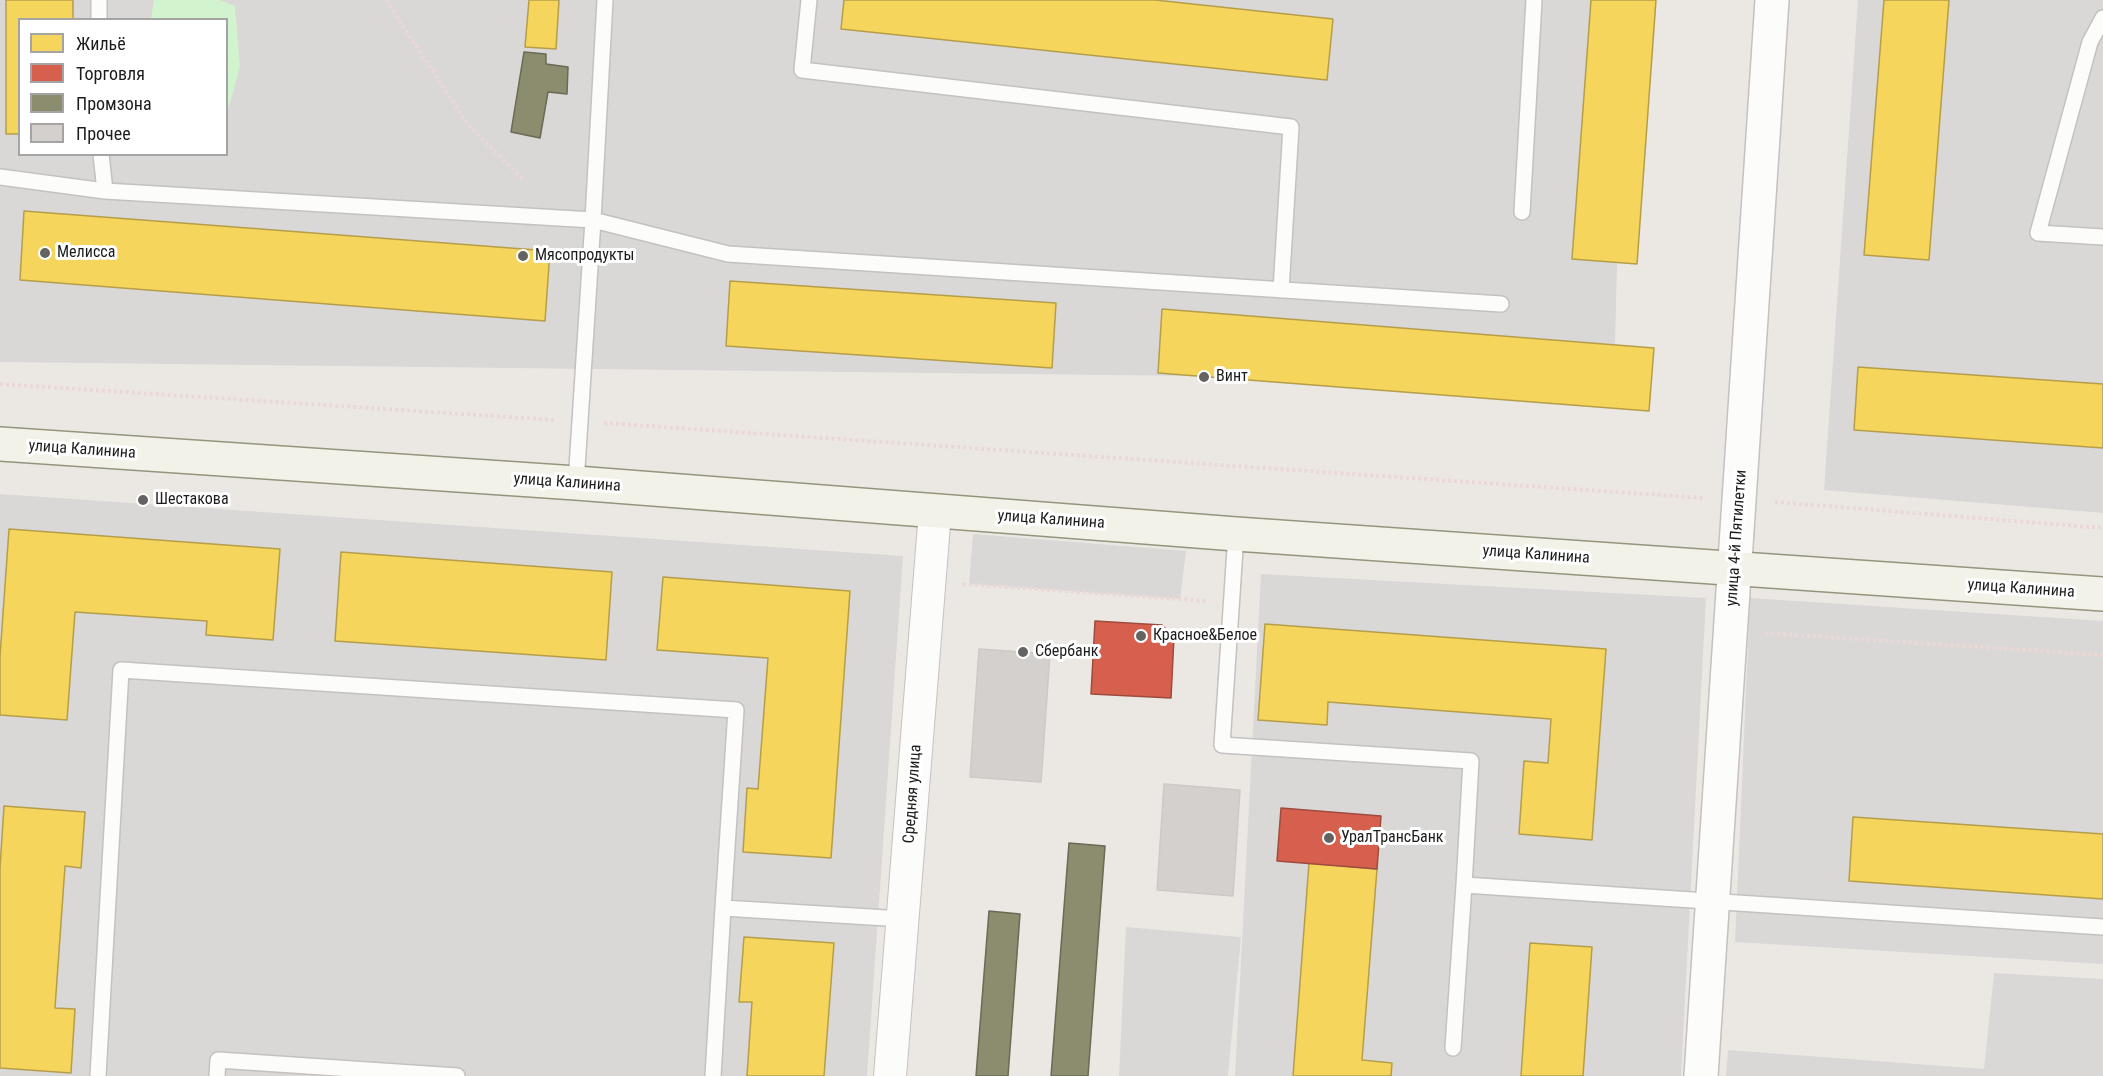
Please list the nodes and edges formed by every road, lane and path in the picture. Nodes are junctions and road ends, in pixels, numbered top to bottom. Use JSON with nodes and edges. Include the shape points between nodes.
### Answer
{"nodes":[{"id":1,"x":99,"y":0,"type":"edge"},
{"id":2,"x":387,"y":0,"type":"edge"},
{"id":3,"x":604,"y":0,"type":"edge"},
{"id":4,"x":809,"y":0,"type":"edge"},
{"id":5,"x":1534,"y":0,"type":"edge"},
{"id":6,"x":1772,"y":0,"type":"edge"},
{"id":7,"x":99,"y":18,"type":"edge"},
{"id":8,"x":2103,"y":18,"type":"edge"},
{"id":9,"x":101,"y":156,"type":"edge"},
{"id":10,"x":0,"y":177,"type":"edge"},
{"id":11,"x":522,"y":178,"type":"dead end"},
{"id":12,"x":105,"y":191,"type":"junction"},
{"id":13,"x":1522,"y":212,"type":"dead end"},
{"id":14,"x":593,"y":220,"type":"junction"},
{"id":15,"x":2103,"y":237,"type":"edge"},
{"id":16,"x":1281,"y":290,"type":"junction"},
{"id":17,"x":1501,"y":304,"type":"dead end"},
{"id":18,"x":0,"y":384,"type":"edge"},
{"id":19,"x":579,"y":421,"type":"junction"},
{"id":20,"x":0,"y":444,"type":"edge"},
{"id":21,"x":576,"y":483,"type":"junction"},
{"id":22,"x":1740,"y":500,"type":"junction"},
{"id":23,"x":935,"y":512,"type":"junction"},
{"id":24,"x":2103,"y":528,"type":"edge"},
{"id":25,"x":1236,"y":534,"type":"junction"},
{"id":26,"x":1735,"y":570,"type":"junction"},
{"id":27,"x":929,"y":581,"type":"junction"},
{"id":28,"x":2103,"y":594,"type":"edge"},
{"id":29,"x":1231,"y":602,"type":"junction"},
{"id":30,"x":1731,"y":631,"type":"junction"},
{"id":31,"x":2103,"y":656,"type":"edge"},
{"id":32,"x":1464,"y":885,"type":"junction"},
{"id":33,"x":1713,"y":901,"type":"junction"},
{"id":34,"x":723,"y":908,"type":"junction"},
{"id":35,"x":903,"y":919,"type":"junction"},
{"id":36,"x":2103,"y":927,"type":"edge"},
{"id":37,"x":1453,"y":1048,"type":"dead end"},
{"id":38,"x":98,"y":1076,"type":"edge"},
{"id":39,"x":217,"y":1076,"type":"edge"},
{"id":40,"x":457,"y":1076,"type":"edge"},
{"id":41,"x":713,"y":1076,"type":"edge"},
{"id":42,"x":890,"y":1076,"type":"edge"},
{"id":43,"x":1701,"y":1076,"type":"edge"}],
"edges":[{"from":1,"to":7,"type":"lane"},
{"from":2,"to":11,"type":"path","via":[[469,126]]},
{"from":3,"to":14,"type":"lane"},
{"from":4,"to":16,"type":"lane","via":[[802,70],[1291,127]]},
{"from":5,"to":13,"type":"lane"},
{"from":6,"to":22,"type":"street","name":"улица 4-й Пятилетки"},
{"from":8,"to":15,"type":"lane","via":[[2090,42],[2038,233]]},
{"from":9,"to":12,"type":"lane"},
{"from":10,"to":12,"type":"lane"},
{"from":12,"to":14,"type":"lane"},
{"from":14,"to":16,"type":"lane","via":[[728,254]]},
{"from":14,"to":19,"type":"lane"},
{"from":16,"to":17,"type":"lane"},
{"from":18,"to":19,"type":"path"},
{"from":19,"to":21,"type":"lane"},
{"from":19,"to":22,"type":"path"},
{"from":20,"to":21,"type":"main road","name":"улица Калинина"},
{"from":21,"to":23,"type":"main road","name":"улица Калинина"},
{"from":22,"to":24,"type":"path"},
{"from":22,"to":26,"type":"street","name":"улица 4-й Пятилетки"},
{"from":23,"to":25,"type":"main road","name":"улица Калинина"},
{"from":23,"to":27,"type":"street","name":"Средняя улица"},
{"from":25,"to":26,"type":"main road","name":"улица Калинина"},
{"from":25,"to":29,"type":"lane"},
{"from":26,"to":28,"type":"main road","name":"улица Калинина"},
{"from":26,"to":30,"type":"street","name":"улица 4-й Пятилетки"},
{"from":27,"to":29,"type":"path"},
{"from":27,"to":35,"type":"street","name":"Средняя улица"},
{"from":29,"to":32,"type":"lane","via":[[1222,745],[1471,761]]},
{"from":30,"to":31,"type":"path"},
{"from":30,"to":33,"type":"street","name":"улица 4-й Пятилетки"},
{"from":32,"to":33,"type":"lane"},
{"from":32,"to":37,"type":"lane"},
{"from":33,"to":36,"type":"lane"},
{"from":33,"to":43,"type":"street","name":"улица 4-й Пятилетки"},
{"from":34,"to":35,"type":"lane"},
{"from":34,"to":38,"type":"lane","via":[[736,710],[121,670]]},
{"from":34,"to":41,"type":"lane"},
{"from":35,"to":42,"type":"street","name":"Средняя улица"},
{"from":39,"to":40,"type":"lane","via":[[218,1060]]}]}
